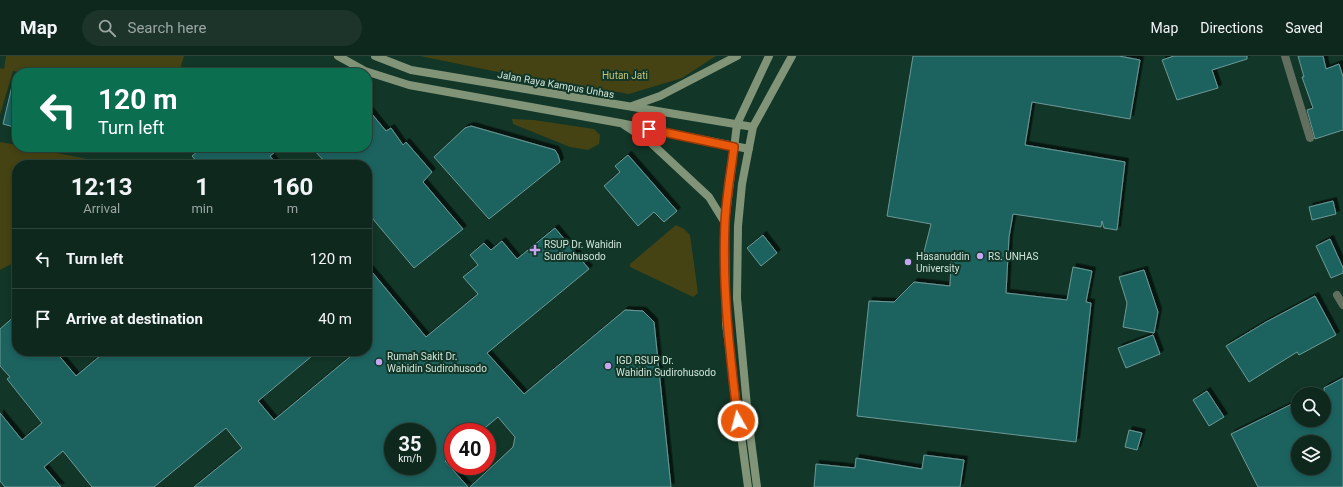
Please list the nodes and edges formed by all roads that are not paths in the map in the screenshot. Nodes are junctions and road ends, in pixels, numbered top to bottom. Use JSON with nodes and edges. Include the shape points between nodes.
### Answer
{"nodes":[{"id":1,"x":338,"y":56,"type":"edge"},
{"id":2,"x":375,"y":56,"type":"edge"},
{"id":3,"x":736,"y":56,"type":"edge"},
{"id":4,"x":769,"y":56,"type":"edge"},
{"id":5,"x":792,"y":56,"type":"edge"},
{"id":6,"x":1286,"y":56,"type":"edge"},
{"id":7,"x":360,"y":68,"type":"edge"},
{"id":8,"x":372,"y":73,"type":"edge"},
{"id":9,"x":631,"y":107,"type":"junction"},
{"id":10,"x":620,"y":123,"type":"junction"},
{"id":11,"x":737,"y":124,"type":"junction"},
{"id":12,"x":753,"y":127,"type":"junction"},
{"id":13,"x":1310,"y":138,"type":"dead end"},
{"id":14,"x":734,"y":147,"type":"junction"},
{"id":15,"x":749,"y":149,"type":"junction"},
{"id":16,"x":725,"y":223,"type":"junction"},
{"id":17,"x":1337,"y":295,"type":"dead end"},
{"id":18,"x":1343,"y":305,"type":"edge"},
{"id":19,"x":738,"y":323,"type":"junction"},
{"id":20,"x":726,"y":324,"type":"junction"},
{"id":21,"x":748,"y":487,"type":"edge"},
{"id":22,"x":757,"y":487,"type":"edge"}],
"edges":[{"from":1,"to":7,"type":"street"},
{"from":2,"to":9,"type":"street","name":"Jalan Raya Kampus Unhas","via":[[411,70]]},
{"from":3,"to":9,"type":"street","via":[[660,96]]},
{"from":4,"to":11,"type":"street"},
{"from":5,"to":12,"type":"street"},
{"from":6,"to":13,"type":"street"},
{"from":8,"to":10,"type":"street","via":[[409,85]]},
{"from":9,"to":11,"type":"street","name":"Jalan Raya Kampus Unhas"},
{"from":10,"to":14,"type":"street"},
{"from":10,"to":16,"type":"street","via":[[650,142],[709,197]]},
{"from":11,"to":12,"type":"street","name":"Jalan Raya Kampus Unhas"},
{"from":11,"to":14,"type":"street"},
{"from":12,"to":15,"type":"street"},
{"from":14,"to":15,"type":"street"},
{"from":14,"to":16,"type":"street"},
{"from":15,"to":19,"type":"street","via":[[738,226]]},
{"from":16,"to":20,"type":"street"},
{"from":17,"to":18,"type":"street"},
{"from":19,"to":20,"type":"street"},
{"from":19,"to":22,"type":"street"},
{"from":20,"to":21,"type":"street"}]}
